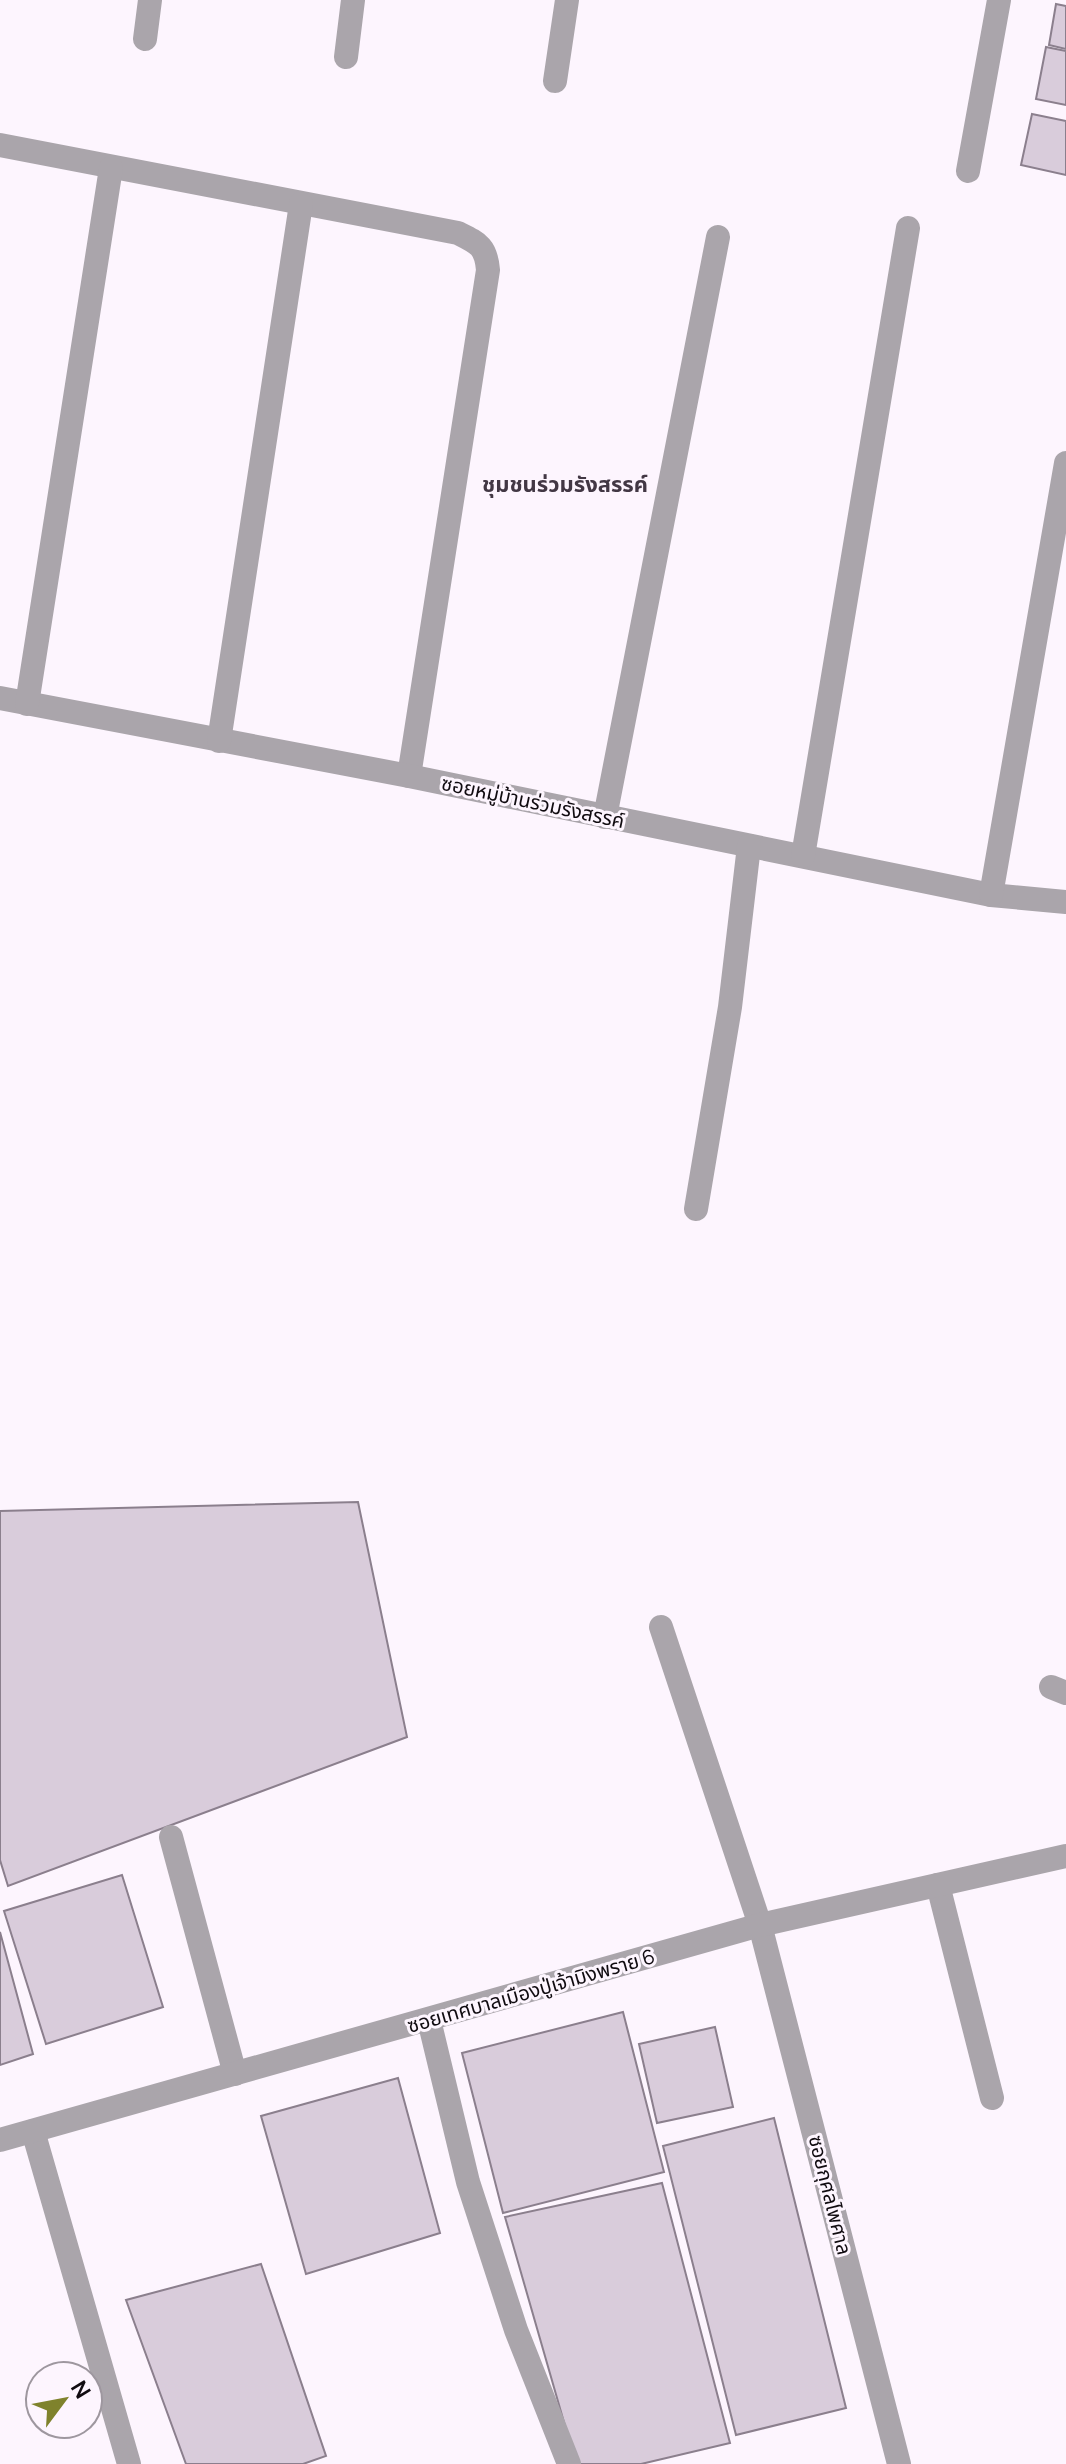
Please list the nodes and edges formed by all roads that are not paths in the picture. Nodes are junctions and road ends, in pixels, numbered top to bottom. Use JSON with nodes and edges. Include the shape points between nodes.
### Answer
{"nodes":[{"id":1,"x":150,"y":0,"type":"edge"},
{"id":2,"x":353,"y":0,"type":"edge"},
{"id":3,"x":567,"y":0,"type":"edge"},
{"id":4,"x":999,"y":0,"type":"edge"},
{"id":5,"x":145,"y":39,"type":"dead end"},
{"id":6,"x":346,"y":57,"type":"dead end"},
{"id":7,"x":555,"y":81,"type":"dead end"},
{"id":8,"x":0,"y":145,"type":"edge"},
{"id":9,"x":111,"y":168,"type":"junction"},
{"id":10,"x":968,"y":171,"type":"dead end"},
{"id":11,"x":301,"y":204,"type":"junction"},
{"id":12,"x":908,"y":228,"type":"dead end"},
{"id":13,"x":718,"y":237,"type":"dead end"},
{"id":14,"x":1066,"y":463,"type":"edge"},
{"id":15,"x":0,"y":698,"type":"edge"},
{"id":16,"x":27,"y":704,"type":"junction"},
{"id":17,"x":219,"y":741,"type":"junction"},
{"id":18,"x":409,"y":776,"type":"junction"},
{"id":19,"x":605,"y":817,"type":"junction"},
{"id":20,"x":749,"y":846,"type":"junction"},
{"id":21,"x":803,"y":856,"type":"junction"},
{"id":22,"x":991,"y":895,"type":"junction"},
{"id":23,"x":1066,"y":902,"type":"edge"},
{"id":24,"x":696,"y":1209,"type":"dead end"},
{"id":25,"x":661,"y":1627,"type":"dead end"},
{"id":26,"x":171,"y":1837,"type":"dead end"},
{"id":27,"x":1066,"y":1856,"type":"edge"},
{"id":28,"x":938,"y":1885,"type":"junction"},
{"id":29,"x":760,"y":1925,"type":"junction"},
{"id":30,"x":429,"y":2020,"type":"junction"},
{"id":31,"x":235,"y":2074,"type":"junction"},
{"id":32,"x":992,"y":2098,"type":"dead end"},
{"id":33,"x":33,"y":2131,"type":"junction"},
{"id":34,"x":0,"y":2140,"type":"edge"},
{"id":35,"x":129,"y":2464,"type":"edge"},
{"id":36,"x":569,"y":2464,"type":"edge"},
{"id":37,"x":899,"y":2464,"type":"edge"}],
"edges":[{"from":1,"to":5,"type":"street"},
{"from":2,"to":6,"type":"street"},
{"from":3,"to":7,"type":"street"},
{"from":4,"to":10,"type":"street"},
{"from":8,"to":9,"type":"street"},
{"from":9,"to":11,"type":"street"},
{"from":9,"to":16,"type":"street"},
{"from":11,"to":17,"type":"street"},
{"from":11,"to":18,"type":"street","via":[[458,233],[487,254]]},
{"from":12,"to":21,"type":"street"},
{"from":13,"to":19,"type":"street"},
{"from":14,"to":22,"type":"street"},
{"from":15,"to":16,"type":"street","name":"ซอยหมู่บ้านร่วมรังสรรค์"},
{"from":16,"to":17,"type":"street","name":"ซอยหมู่บ้านร่วมรังสรรค์"},
{"from":17,"to":18,"type":"street","name":"ซอยหมู่บ้านร่วมรังสรรค์"},
{"from":18,"to":19,"type":"street","name":"ซอยหมู่บ้านร่วมรังสรรค์"},
{"from":19,"to":20,"type":"street","name":"ซอยหมู่บ้านร่วมรังสรรค์"},
{"from":20,"to":21,"type":"street","name":"ซอยหมู่บ้านร่วมรังสรรค์"},
{"from":20,"to":24,"type":"street","via":[[730,1007]]},
{"from":21,"to":22,"type":"street","name":"ซอยหมู่บ้านร่วมรังสรรค์"},
{"from":22,"to":23,"type":"street","name":"ซอยหมู่บ้านร่วมรังสรรค์"},
{"from":25,"to":29,"type":"street","name":"ซอยกุศลไพศาล"},
{"from":26,"to":31,"type":"street"},
{"from":27,"to":28,"type":"street","name":"ซอยเทศบาลเมืองปู่เจ้ามิงพราย 6"},
{"from":28,"to":29,"type":"street","name":"ซอยเทศบาลเมืองปู่เจ้ามิงพราย 6"},
{"from":28,"to":32,"type":"street"},
{"from":29,"to":30,"type":"street","name":"ซอยเทศบาลเมืองปู่เจ้ามิงพราย 6"},
{"from":29,"to":37,"type":"street","name":"ซอยกุศลไพศาล"},
{"from":30,"to":31,"type":"street","name":"ซอยเทศบาลเมืองปู่เจ้ามิงพราย 6"},
{"from":30,"to":36,"type":"street","via":[[468,2182],[516,2330]]},
{"from":31,"to":33,"type":"street","name":"ซอยเทศบาลเมืองปู่เจ้ามิงพราย 6"},
{"from":33,"to":34,"type":"street","name":"ซอยเทศบาลเมืองปู่เจ้ามิงพราย 6"},
{"from":33,"to":35,"type":"street"}]}
